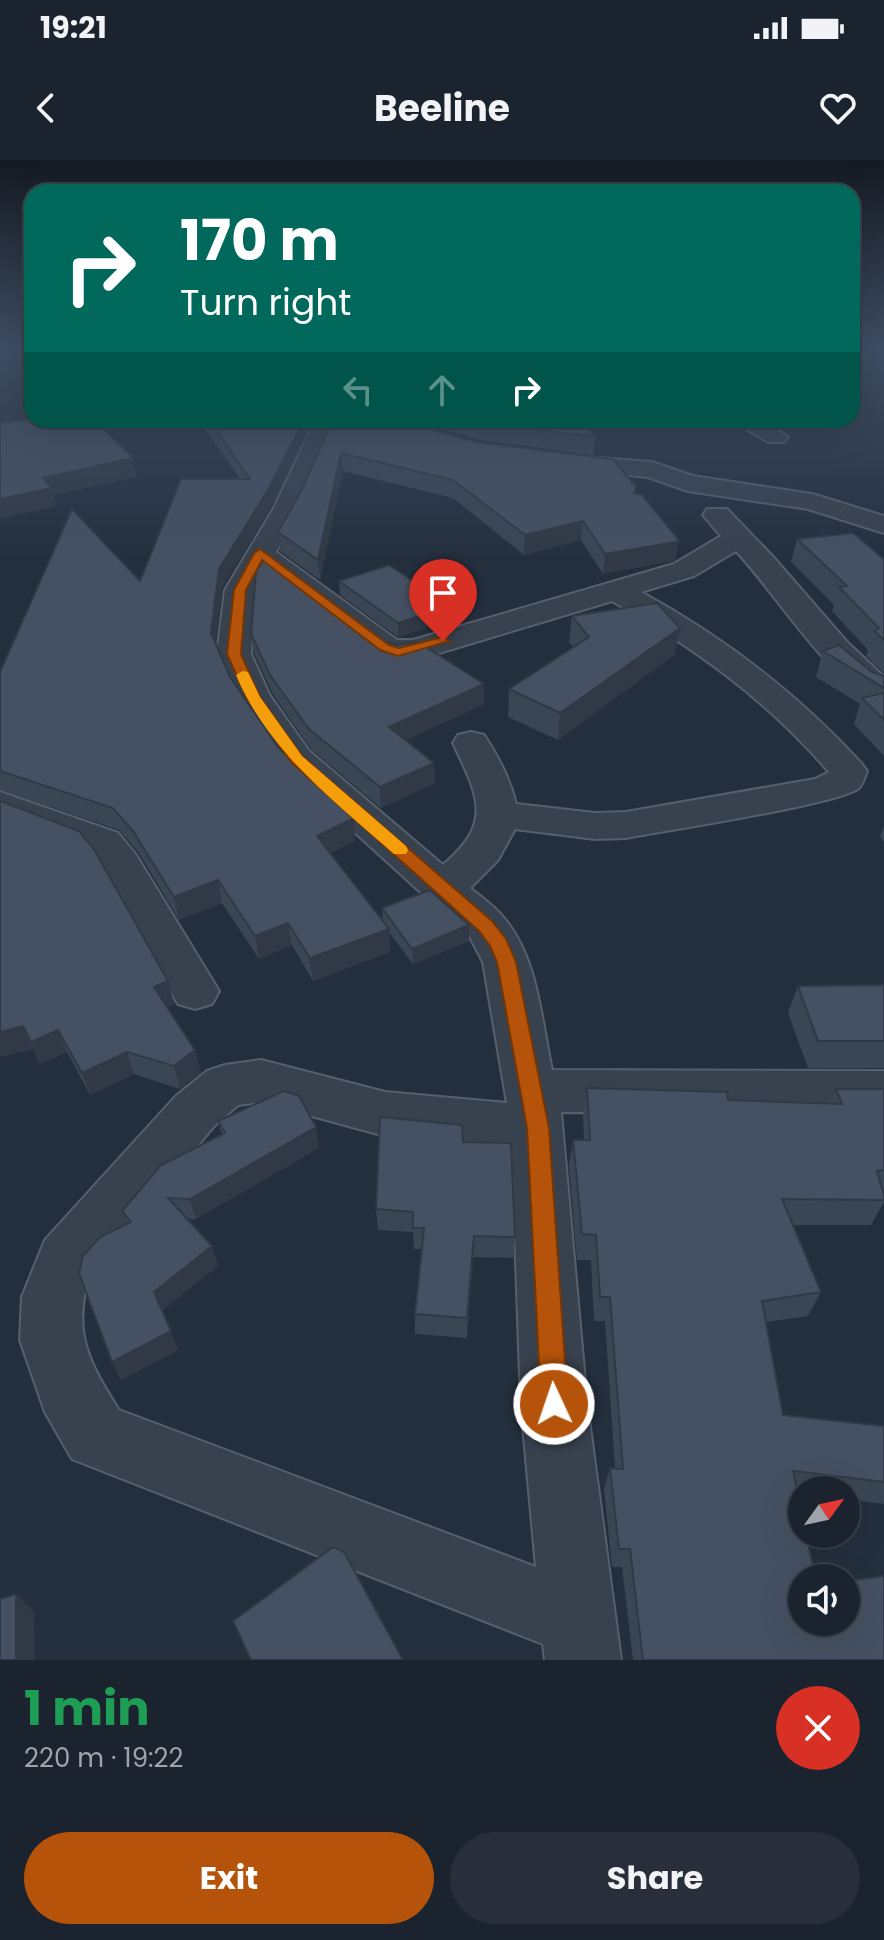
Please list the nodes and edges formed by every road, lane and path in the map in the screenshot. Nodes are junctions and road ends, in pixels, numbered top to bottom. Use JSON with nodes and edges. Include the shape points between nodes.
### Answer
{"nodes":[{"id":1,"x":323,"y":428,"type":"edge"},
{"id":2,"x":759,"y":428,"type":"edge"},
{"id":3,"x":776,"y":437,"type":"dead end"},
{"id":4,"x":536,"y":459,"type":"edge"},
{"id":5,"x":688,"y":483,"type":"junction"},
{"id":6,"x":884,"y":525,"type":"edge"},
{"id":7,"x":737,"y":538,"type":"junction"},
{"id":8,"x":260,"y":553,"type":"junction"},
{"id":9,"x":615,"y":590,"type":"junction"},
{"id":10,"x":884,"y":694,"type":"edge"},
{"id":11,"x":471,"y":743,"type":"dead end"},
{"id":12,"x":0,"y":804,"type":"edge"},
{"id":13,"x":498,"y":814,"type":"junction"},
{"id":14,"x":443,"y":888,"type":"junction"},
{"id":15,"x":195,"y":991,"type":"dead end"},
{"id":16,"x":884,"y":1092,"type":"edge"},
{"id":17,"x":536,"y":1110,"type":"junction"},
{"id":18,"x":581,"y":1640,"type":"edge"}],
"edges":[{"from":1,"to":8,"type":"street"},
{"from":2,"to":3,"type":"street"},
{"from":4,"to":5,"type":"street","via":[[652,470]]},
{"from":5,"to":6,"type":"street","via":[[812,502]]},
{"from":5,"to":7,"type":"street"},
{"from":7,"to":9,"type":"street","via":[[684,570]]},
{"from":7,"to":10,"type":"street","via":[[864,680]]},
{"from":8,"to":9,"type":"street","via":[[398,652]]},
{"from":8,"to":14,"type":"street","via":[[240,590],[234,654],[253,697],[296,759]]},
{"from":9,"to":13,"type":"street","via":[[699,638],[754,680],[827,746],[848,771],[844,781],[626,825]]},
{"from":11,"to":13,"type":"street","via":[[494,791]]},
{"from":12,"to":15,"type":"street","via":[[103,842]]},
{"from":13,"to":14,"type":"street","via":[[488,844]]},
{"from":14,"to":17,"type":"street","via":[[499,944]]},
{"from":16,"to":17,"type":"street"},
{"from":17,"to":18,"type":"street","via":[[554,1404]]},
{"from":17,"to":18,"type":"street","via":[[385,1114],[261,1081],[225,1086],[195,1111],[66,1259],[52,1297],[51,1340],[68,1389],[96,1435]]}]}
